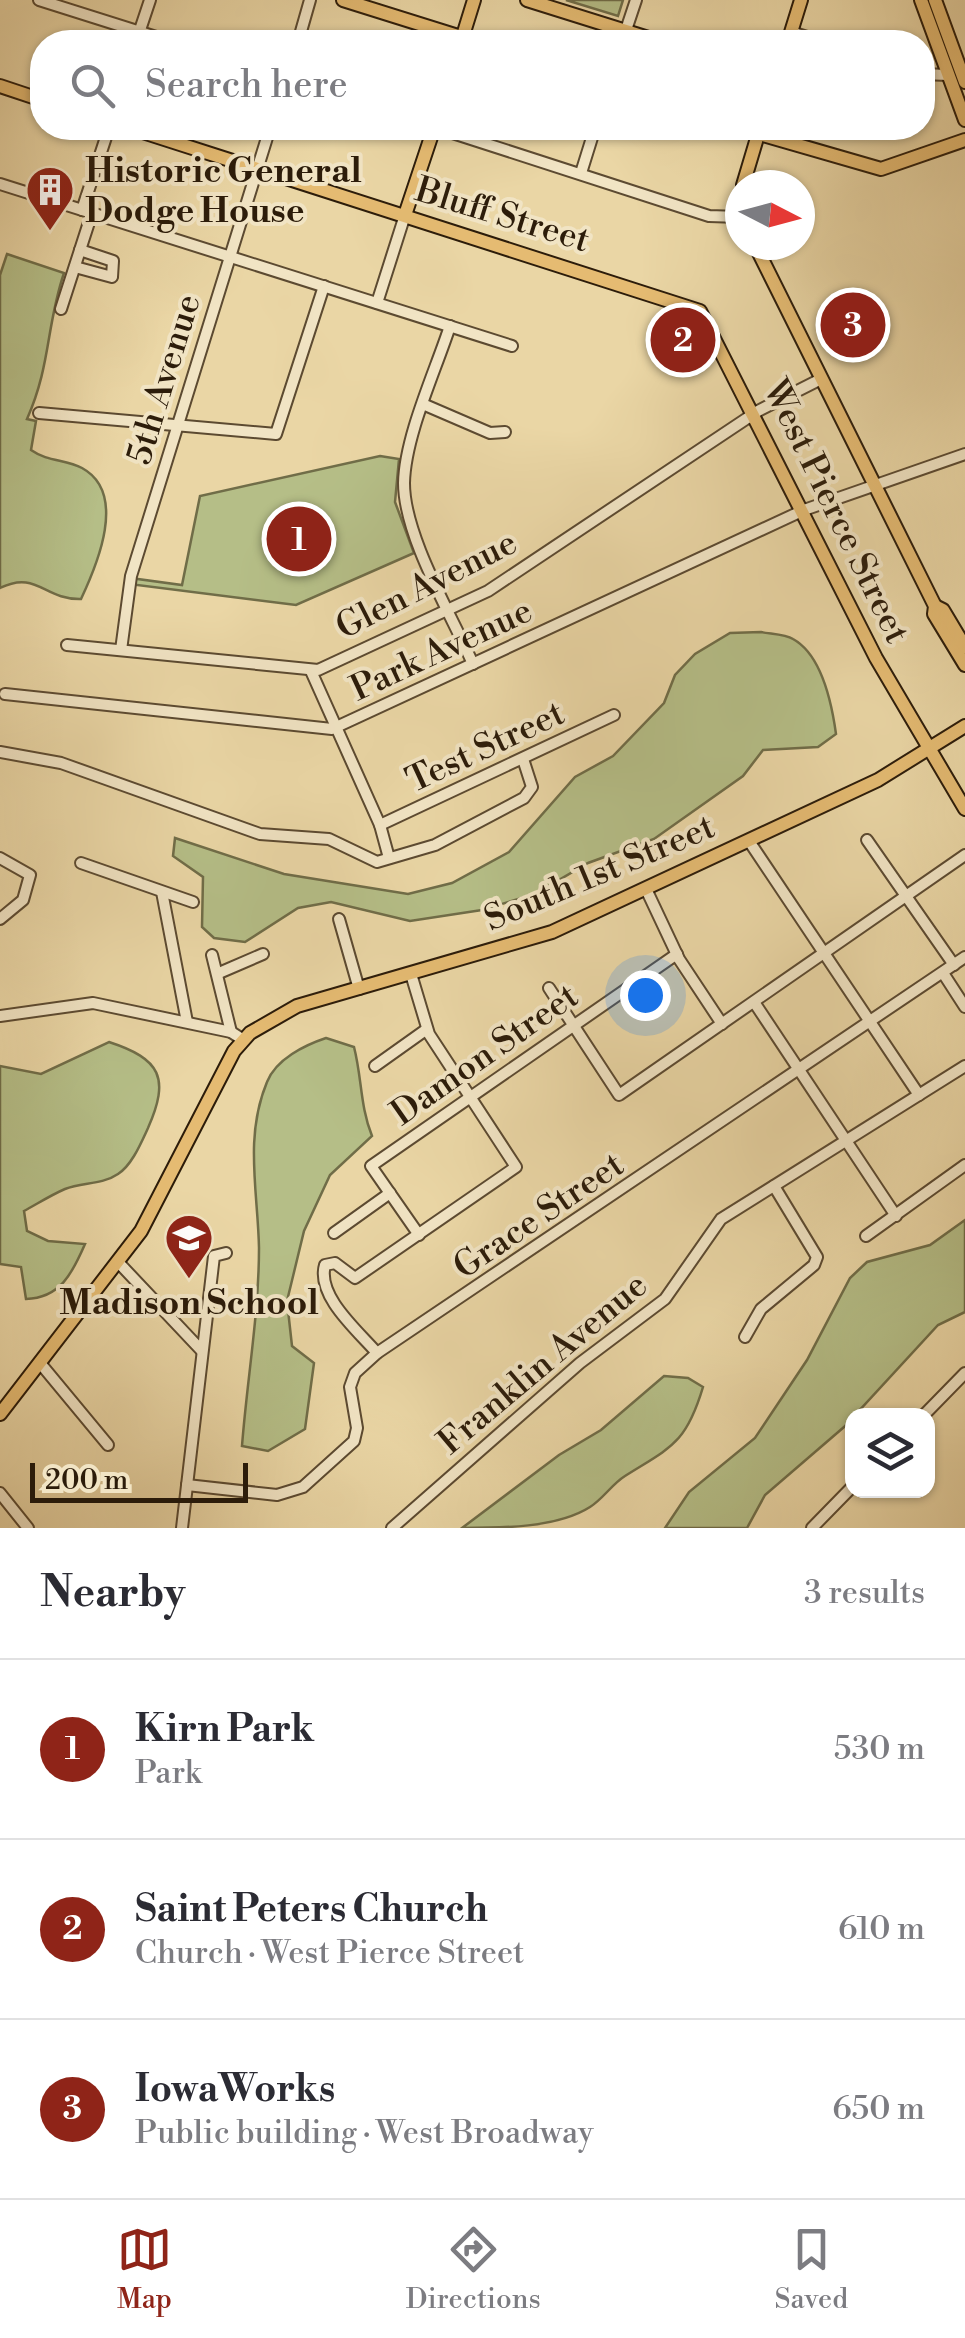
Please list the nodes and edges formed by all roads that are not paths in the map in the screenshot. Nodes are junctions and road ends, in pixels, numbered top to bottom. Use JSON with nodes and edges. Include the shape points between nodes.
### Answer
{"nodes":[{"id":1,"x":39,"y":0,"type":"edge"},
{"id":2,"x":150,"y":0,"type":"edge"},
{"id":3,"x":310,"y":0,"type":"edge"},
{"id":4,"x":343,"y":0,"type":"edge"},
{"id":5,"x":474,"y":0,"type":"edge"},
{"id":6,"x":526,"y":0,"type":"edge"},
{"id":7,"x":636,"y":0,"type":"edge"},
{"id":8,"x":801,"y":0,"type":"edge"},
{"id":9,"x":921,"y":0,"type":"edge"},
{"id":10,"x":935,"y":0,"type":"edge"},
{"id":11,"x":119,"y":30,"type":"edge"},
{"id":12,"x":140,"y":30,"type":"edge"},
{"id":13,"x":301,"y":30,"type":"edge"},
{"id":14,"x":432,"y":30,"type":"edge"},
{"id":15,"x":464,"y":30,"type":"edge"},
{"id":16,"x":605,"y":30,"type":"edge"},
{"id":17,"x":626,"y":30,"type":"edge"},
{"id":18,"x":791,"y":30,"type":"edge"},
{"id":19,"x":932,"y":30,"type":"edge"},
{"id":20,"x":935,"y":39,"type":"edge"},
{"id":21,"x":935,"y":74,"type":"edge"},
{"id":22,"x":948,"y":75,"type":"junction"},
{"id":23,"x":965,"y":82,"type":"edge"},
{"id":24,"x":0,"y":86,"type":"edge"},
{"id":25,"x":30,"y":96,"type":"edge"},
{"id":26,"x":965,"y":120,"type":"edge"},
{"id":27,"x":106,"y":140,"type":"edge"},
{"id":28,"x":168,"y":140,"type":"edge"},
{"id":29,"x":266,"y":140,"type":"edge"},
{"id":30,"x":431,"y":140,"type":"edge"},
{"id":31,"x":474,"y":140,"type":"edge"},
{"id":32,"x":591,"y":140,"type":"edge"},
{"id":33,"x":754,"y":140,"type":"edge"},
{"id":34,"x":791,"y":140,"type":"edge"},
{"id":35,"x":965,"y":140,"type":"edge"},
{"id":36,"x":258,"y":168,"type":"junction"},
{"id":37,"x":747,"y":170,"type":"edge"},
{"id":38,"x":581,"y":173,"type":"junction"},
{"id":39,"x":0,"y":184,"type":"edge"},
{"id":40,"x":87,"y":211,"type":"junction"},
{"id":41,"x":406,"y":215,"type":"junction"},
{"id":42,"x":725,"y":217,"type":"edge"},
{"id":43,"x":80,"y":250,"type":"junction"},
{"id":44,"x":230,"y":256,"type":"junction"},
{"id":45,"x":762,"y":260,"type":"edge"},
{"id":46,"x":74,"y":268,"type":"junction"},
{"id":47,"x":324,"y":286,"type":"junction"},
{"id":48,"x":377,"y":303,"type":"junction"},
{"id":49,"x":686,"y":304,"type":"joint"},
{"id":50,"x":61,"y":310,"type":"dead end"},
{"id":51,"x":450,"y":326,"type":"junction"},
{"id":52,"x":512,"y":346,"type":"dead end"},
{"id":53,"x":821,"y":379,"type":"junction"},
{"id":54,"x":424,"y":405,"type":"junction"},
{"id":55,"x":39,"y":413,"type":"dead end"},
{"id":56,"x":755,"y":414,"type":"junction"},
{"id":57,"x":178,"y":425,"type":"junction"},
{"id":58,"x":506,"y":432,"type":"dead end"},
{"id":59,"x":965,"y":454,"type":"edge"},
{"id":60,"x":874,"y":486,"type":"junction"},
{"id":61,"x":804,"y":510,"type":"junction"},
{"id":62,"x":935,"y":606,"type":"junction"},
{"id":63,"x":449,"y":609,"type":"junction"},
{"id":64,"x":68,"y":645,"type":"dead end"},
{"id":65,"x":965,"y":648,"type":"edge"},
{"id":66,"x":121,"y":650,"type":"junction"},
{"id":67,"x":473,"y":664,"type":"junction"},
{"id":68,"x":965,"y":665,"type":"edge"},
{"id":69,"x":311,"y":671,"type":"junction"},
{"id":70,"x":4,"y":694,"type":"dead end"},
{"id":71,"x":614,"y":715,"type":"dead end"},
{"id":72,"x":965,"y":726,"type":"edge"},
{"id":73,"x":336,"y":728,"type":"junction"},
{"id":74,"x":928,"y":751,"type":"junction"},
{"id":75,"x":0,"y":752,"type":"edge"},
{"id":76,"x":522,"y":760,"type":"junction"},
{"id":77,"x":965,"y":809,"type":"edge"},
{"id":78,"x":380,"y":825,"type":"junction"},
{"id":79,"x":749,"y":840,"type":"junction"},
{"id":80,"x":867,"y":840,"type":"dead end"},
{"id":81,"x":965,"y":855,"type":"edge"},
{"id":82,"x":0,"y":858,"type":"edge"},
{"id":83,"x":389,"y":858,"type":"junction"},
{"id":84,"x":81,"y":863,"type":"dead end"},
{"id":85,"x":646,"y":889,"type":"junction"},
{"id":86,"x":162,"y":892,"type":"junction"},
{"id":87,"x":906,"y":896,"type":"junction"},
{"id":88,"x":194,"y":902,"type":"dead end"},
{"id":89,"x":0,"y":919,"type":"edge"},
{"id":90,"x":339,"y":919,"type":"dead end"},
{"id":91,"x":825,"y":952,"type":"junction"},
{"id":92,"x":263,"y":954,"type":"dead end"},
{"id":93,"x":677,"y":954,"type":"junction"},
{"id":94,"x":212,"y":955,"type":"dead end"},
{"id":95,"x":965,"y":958,"type":"edge"},
{"id":96,"x":954,"y":965,"type":"junction"},
{"id":97,"x":943,"y":972,"type":"junction"},
{"id":98,"x":219,"y":973,"type":"junction"},
{"id":99,"x":410,"y":974,"type":"junction"},
{"id":100,"x":549,"y":988,"type":"dead end"},
{"id":101,"x":359,"y":989,"type":"junction"},
{"id":102,"x":754,"y":1002,"type":"junction"},
{"id":103,"x":965,"y":1007,"type":"edge"},
{"id":104,"x":0,"y":1016,"type":"edge"},
{"id":105,"x":187,"y":1022,"type":"junction"},
{"id":106,"x":872,"y":1022,"type":"junction"},
{"id":107,"x":722,"y":1024,"type":"junction"},
{"id":108,"x":574,"y":1025,"type":"junction"},
{"id":109,"x":427,"y":1029,"type":"junction"},
{"id":110,"x":236,"y":1041,"type":"junction"},
{"id":111,"x":374,"y":1066,"type":"dead end"},
{"id":112,"x":965,"y":1066,"type":"edge"},
{"id":113,"x":802,"y":1071,"type":"junction"},
{"id":114,"x":920,"y":1095,"type":"junction"},
{"id":115,"x":471,"y":1096,"type":"junction"},
{"id":116,"x":846,"y":1140,"type":"junction"},
{"id":117,"x":965,"y":1165,"type":"edge"},
{"id":118,"x":774,"y":1186,"type":"junction"},
{"id":119,"x":390,"y":1193,"type":"junction"},
{"id":120,"x":896,"y":1216,"type":"junction"},
{"id":121,"x":334,"y":1233,"type":"dead end"},
{"id":122,"x":419,"y":1234,"type":"junction"},
{"id":123,"x":866,"y":1236,"type":"dead end"},
{"id":124,"x":226,"y":1253,"type":"dead end"},
{"id":125,"x":118,"y":1262,"type":"junction"},
{"id":126,"x":745,"y":1337,"type":"dead end"},
{"id":127,"x":202,"y":1351,"type":"junction"},
{"id":128,"x":377,"y":1353,"type":"junction"},
{"id":129,"x":40,"y":1363,"type":"junction"},
{"id":130,"x":965,"y":1373,"type":"edge"},
{"id":131,"x":931,"y":1408,"type":"edge"},
{"id":132,"x":0,"y":1414,"type":"edge"},
{"id":133,"x":108,"y":1446,"type":"dead end"},
{"id":134,"x":187,"y":1485,"type":"junction"},
{"id":135,"x":0,"y":1493,"type":"edge"},
{"id":136,"x":845,"y":1493,"type":"edge"},
{"id":137,"x":28,"y":1528,"type":"edge"},
{"id":138,"x":182,"y":1528,"type":"edge"},
{"id":139,"x":392,"y":1528,"type":"edge"},
{"id":140,"x":812,"y":1528,"type":"edge"}],
"edges":[{"from":1,"to":11,"type":"street"},
{"from":2,"to":12,"type":"street"},
{"from":3,"to":13,"type":"street"},
{"from":4,"to":14,"type":"main road"},
{"from":5,"to":15,"type":"main road"},
{"from":6,"to":16,"type":"main road"},
{"from":7,"to":17,"type":"street"},
{"from":8,"to":18,"type":"main road"},
{"from":9,"to":19,"type":"main road"},
{"from":10,"to":23,"type":"main road"},
{"from":20,"to":22,"type":"main road"},
{"from":21,"to":22,"type":"street"},
{"from":22,"to":26,"type":"main road"},
{"from":24,"to":25,"type":"main road"},
{"from":27,"to":40,"type":"street"},
{"from":28,"to":36,"type":"main road","name":"Bluff Street"},
{"from":29,"to":36,"type":"street","name":"5th Avenue"},
{"from":30,"to":41,"type":"main road"},
{"from":31,"to":38,"type":"street"},
{"from":32,"to":38,"type":"street"},
{"from":33,"to":37,"type":"main road"},
{"from":34,"to":35,"type":"main road","via":[[881,169]]},
{"from":36,"to":41,"type":"main road","name":"Bluff Street"},
{"from":36,"to":44,"type":"street","name":"5th Avenue"},
{"from":38,"to":42,"type":"street"},
{"from":39,"to":40,"type":"street"},
{"from":40,"to":43,"type":"street"},
{"from":40,"to":44,"type":"street"},
{"from":41,"to":48,"type":"street"},
{"from":41,"to":49,"type":"main road","name":"Bluff Street"},
{"from":43,"to":46,"type":"street"},
{"from":43,"to":46,"type":"street","via":[[116,266],[108,278]]},
{"from":44,"to":47,"type":"street"},
{"from":44,"to":57,"type":"street","name":"5th Avenue"},
{"from":45,"to":53,"type":"main road"},
{"from":46,"to":50,"type":"street"},
{"from":47,"to":48,"type":"street"},
{"from":47,"to":57,"type":"street","via":[[276,434]]},
{"from":48,"to":51,"type":"street"},
{"from":49,"to":56,"type":"main road","name":"West Pierce Street","via":[[706,318]]},
{"from":51,"to":52,"type":"street"},
{"from":51,"to":54,"type":"street"},
{"from":53,"to":56,"type":"street","name":"Glen Avenue"},
{"from":53,"to":60,"type":"main road"},
{"from":54,"to":58,"type":"street","via":[[490,433]]},
{"from":54,"to":63,"type":"street","via":[[406,464],[405,497]]},
{"from":55,"to":57,"type":"street"},
{"from":56,"to":61,"type":"main road","name":"West Pierce Street"},
{"from":56,"to":63,"type":"street","name":"Glen Avenue","via":[[498,585]]},
{"from":57,"to":66,"type":"street","name":"5th Avenue","via":[[130,576]]},
{"from":59,"to":60,"type":"street","name":"Park Avenue"},
{"from":60,"to":61,"type":"street","name":"Park Avenue"},
{"from":60,"to":62,"type":"main road"},
{"from":61,"to":67,"type":"street","name":"Park Avenue"},
{"from":61,"to":74,"type":"main road","name":"West Pierce Street"},
{"from":62,"to":65,"type":"main road"},
{"from":62,"to":68,"type":"main road"},
{"from":63,"to":67,"type":"street"},
{"from":63,"to":69,"type":"street","name":"Glen Avenue"},
{"from":64,"to":66,"type":"street","name":"Glen Avenue"},
{"from":66,"to":69,"type":"street","name":"Glen Avenue"},
{"from":67,"to":73,"type":"street","name":"Park Avenue"},
{"from":69,"to":73,"type":"street"},
{"from":70,"to":73,"type":"street","name":"Park Avenue"},
{"from":71,"to":76,"type":"street","name":"Test Street"},
{"from":72,"to":74,"type":"main road","name":"South 1st Street"},
{"from":73,"to":78,"type":"street"},
{"from":74,"to":77,"type":"main road","name":"West Pierce Street"},
{"from":74,"to":79,"type":"main road","name":"South 1st Street"},
{"from":75,"to":83,"type":"street","via":[[61,763],[260,834],[316,836],[371,862]]},
{"from":76,"to":78,"type":"street","name":"Test Street"},
{"from":76,"to":83,"type":"street","via":[[532,786],[524,798],[449,838]]},
{"from":78,"to":83,"type":"street"},
{"from":79,"to":85,"type":"main road","name":"South 1st Street"},
{"from":79,"to":91,"type":"street"},
{"from":80,"to":87,"type":"street"},
{"from":81,"to":87,"type":"street"},
{"from":82,"to":89,"type":"street","via":[[30,876],[23,900]]},
{"from":84,"to":86,"type":"street"},
{"from":85,"to":93,"type":"street"},
{"from":85,"to":99,"type":"main road","name":"South 1st Street","via":[[552,932]]},
{"from":86,"to":88,"type":"street"},
{"from":86,"to":105,"type":"street"},
{"from":87,"to":91,"type":"street"},
{"from":87,"to":96,"type":"street"},
{"from":90,"to":101,"type":"street"},
{"from":91,"to":102,"type":"street"},
{"from":91,"to":106,"type":"street"},
{"from":92,"to":98,"type":"street"},
{"from":93,"to":107,"type":"street"},
{"from":93,"to":108,"type":"street","name":"Damon Street"},
{"from":94,"to":98,"type":"street"},
{"from":95,"to":96,"type":"street","name":"Grace Street"},
{"from":96,"to":97,"type":"street","name":"Grace Street"},
{"from":97,"to":103,"type":"street"},
{"from":97,"to":106,"type":"street","name":"Grace Street"},
{"from":98,"to":110,"type":"street"},
{"from":99,"to":101,"type":"main road","name":"South 1st Street"},
{"from":99,"to":109,"type":"street"},
{"from":100,"to":108,"type":"street"},
{"from":101,"to":110,"type":"main road","name":"South 1st Street","via":[[297,1006]]},
{"from":102,"to":107,"type":"street"},
{"from":102,"to":113,"type":"street"},
{"from":104,"to":105,"type":"street","via":[[93,1003]]},
{"from":105,"to":110,"type":"street"},
{"from":106,"to":113,"type":"street","name":"Grace Street"},
{"from":106,"to":114,"type":"street"},
{"from":107,"to":108,"type":"street","via":[[619,1095]]},
{"from":108,"to":115,"type":"street","name":"Damon Street"},
{"from":109,"to":111,"type":"street"},
{"from":109,"to":115,"type":"street"},
{"from":110,"to":125,"type":"main road","via":[[140,1232]]},
{"from":112,"to":114,"type":"street","name":"Franklin Avenue"},
{"from":113,"to":116,"type":"street"},
{"from":113,"to":128,"type":"street","name":"Grace Street"},
{"from":114,"to":116,"type":"street","name":"Franklin Avenue"},
{"from":115,"to":119,"type":"street","name":"Damon Street","via":[[371,1166]]},
{"from":115,"to":122,"type":"street","via":[[516,1162]]},
{"from":116,"to":118,"type":"street","name":"Franklin Avenue"},
{"from":116,"to":120,"type":"street"},
{"from":117,"to":120,"type":"street"},
{"from":118,"to":126,"type":"street","via":[[817,1253],[814,1265],[760,1308]]},
{"from":118,"to":139,"type":"street","name":"Franklin Avenue","via":[[713,1226],[658,1305],[569,1372]]},
{"from":119,"to":121,"type":"street"},
{"from":119,"to":122,"type":"street"},
{"from":120,"to":123,"type":"street"},
{"from":122,"to":128,"type":"street","via":[[355,1278],[330,1262],[324,1268],[323,1282]]},
{"from":124,"to":127,"type":"street","via":[[214,1256]]},
{"from":125,"to":127,"type":"street"},
{"from":125,"to":129,"type":"main road"},
{"from":127,"to":134,"type":"street"},
{"from":128,"to":134,"type":"street","name":"Grace Street","via":[[350,1386],[354,1440],[304,1487],[278,1496]]},
{"from":129,"to":132,"type":"main road"},
{"from":129,"to":133,"type":"street"},
{"from":130,"to":131,"type":"street"},
{"from":134,"to":138,"type":"street"},
{"from":135,"to":137,"type":"street"},
{"from":136,"to":140,"type":"street"}]}
